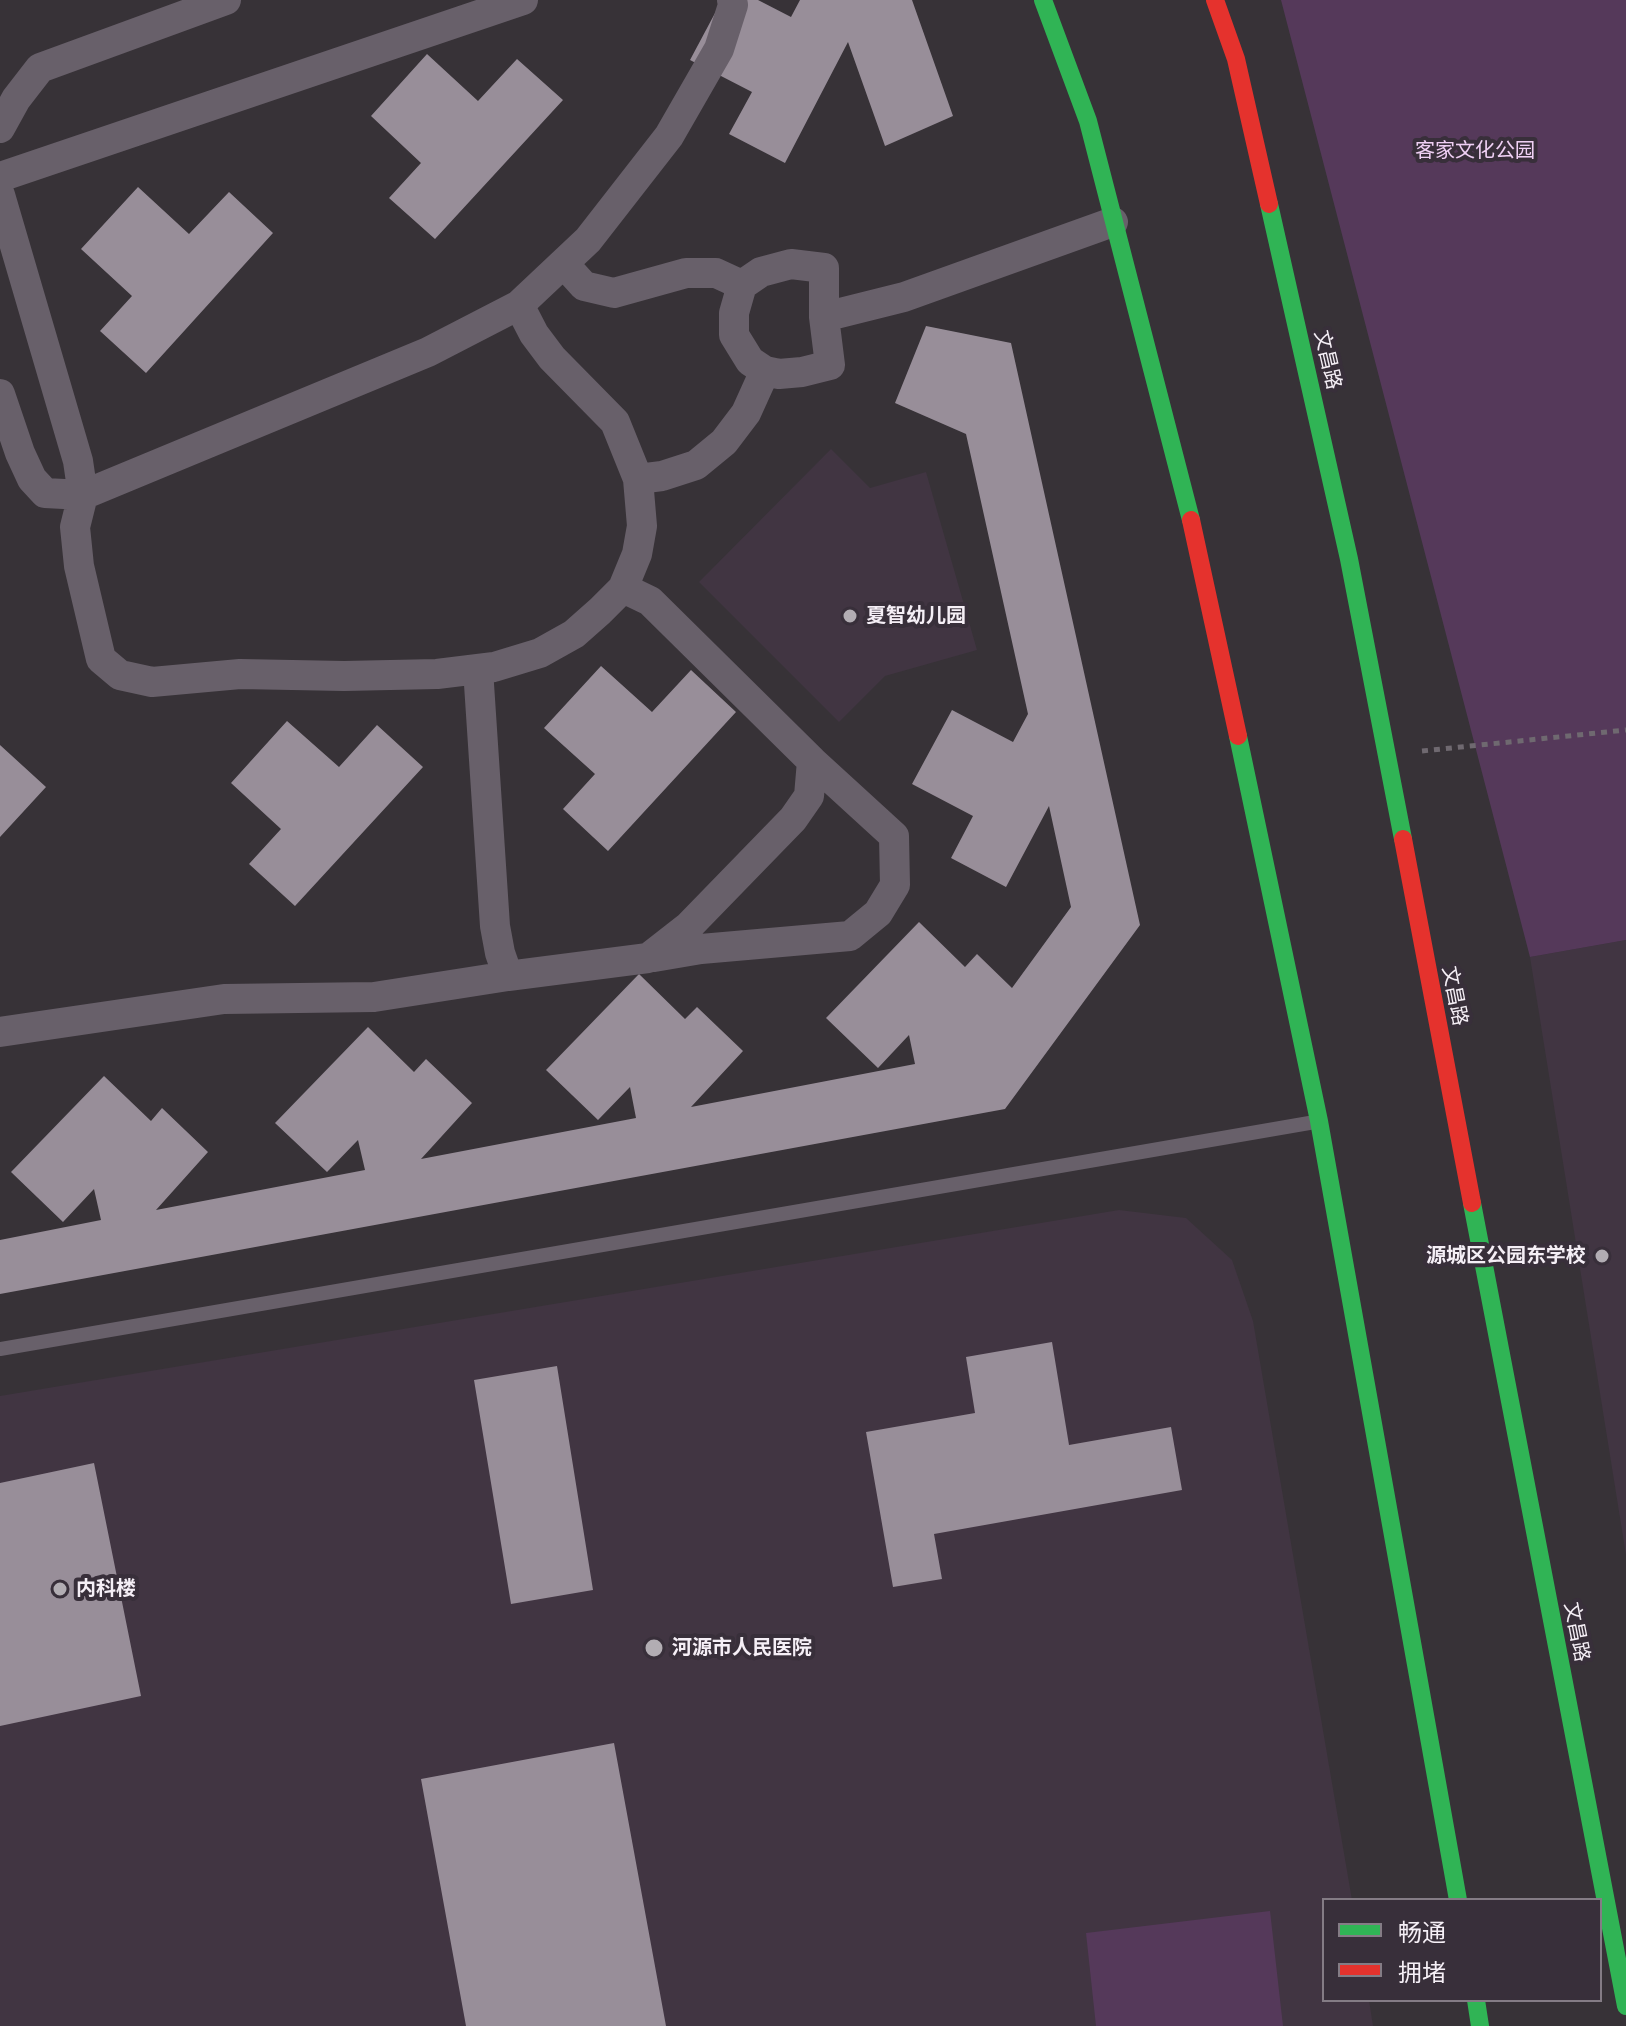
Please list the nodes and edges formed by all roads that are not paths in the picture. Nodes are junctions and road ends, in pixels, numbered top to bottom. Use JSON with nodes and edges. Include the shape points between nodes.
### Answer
{"nodes":[{"id":1,"x":226,"y":0,"type":"edge"},
{"id":2,"x":523,"y":0,"type":"edge"},
{"id":3,"x":732,"y":0,"type":"edge"},
{"id":4,"x":1043,"y":0,"type":"edge"},
{"id":5,"x":1215,"y":0,"type":"edge"},
{"id":6,"x":0,"y":128,"type":"edge"},
{"id":7,"x":0,"y":177,"type":"edge"},
{"id":8,"x":0,"y":195,"type":"edge"},
{"id":9,"x":1113,"y":222,"type":"junction"},
{"id":10,"x":564,"y":264,"type":"junction"},
{"id":11,"x":742,"y":285,"type":"junction"},
{"id":12,"x":519,"y":305,"type":"junction"},
{"id":13,"x":824,"y":317,"type":"junction"},
{"id":14,"x":765,"y":371,"type":"junction"},
{"id":15,"x":0,"y":394,"type":"edge"},
{"id":16,"x":638,"y":479,"type":"junction"},
{"id":17,"x":83,"y":495,"type":"junction"},
{"id":18,"x":623,"y":588,"type":"junction"},
{"id":19,"x":478,"y":669,"type":"junction"},
{"id":20,"x":812,"y":761,"type":"junction"},
{"id":21,"x":648,"y":958,"type":"junction"},
{"id":22,"x":508,"y":976,"type":"junction"},
{"id":23,"x":0,"y":1032,"type":"edge"},
{"id":24,"x":1319,"y":1121,"type":"junction"},
{"id":25,"x":0,"y":1349,"type":"edge"},
{"id":26,"x":1458,"y":1898,"type":"edge"},
{"id":27,"x":1476,"y":2002,"type":"edge"},
{"id":28,"x":1626,"y":2006,"type":"edge"},
{"id":29,"x":1480,"y":2026,"type":"edge"}],
"edges":[{"from":1,"to":6,"type":"street","via":[[40,68]]},
{"from":2,"to":7,"type":"street"},
{"from":3,"to":10,"type":"street","via":[[719,49],[669,136]]},
{"from":4,"to":9,"type":"street","via":[[1088,121]]},
{"from":5,"to":28,"type":"street","name":"文昌路","via":[[1236,59],[1349,559]]},
{"from":8,"to":17,"type":"street","via":[[78,461]]},
{"from":9,"to":13,"type":"street","via":[[904,297]]},
{"from":9,"to":24,"type":"street","via":[[1197,544]]},
{"from":10,"to":11,"type":"street","via":[[584,286],[614,293],[686,273],[716,273]]},
{"from":10,"to":12,"type":"street"},
{"from":11,"to":13,"type":"street","via":[[761,272],[791,264],[824,268]]},
{"from":11,"to":14,"type":"street","via":[[734,335],[750,361]]},
{"from":12,"to":16,"type":"street","via":[[552,358],[615,422]]},
{"from":12,"to":17,"type":"street","via":[[428,352]]},
{"from":13,"to":14,"type":"street","via":[[830,365],[802,372]]},
{"from":14,"to":16,"type":"street","via":[[746,413],[724,442],[696,465]]},
{"from":15,"to":17,"type":"street","via":[[32,479],[45,493]]},
{"from":16,"to":18,"type":"street","via":[[642,526]]},
{"from":17,"to":19,"type":"street","via":[[75,527],[79,566],[101,659],[120,675],[152,682],[240,674],[437,674]]},
{"from":18,"to":19,"type":"street","via":[[574,634],[540,653]]},
{"from":18,"to":20,"type":"street","via":[[650,601]]},
{"from":19,"to":22,"type":"street","via":[[495,926]]},
{"from":20,"to":21,"type":"street","via":[[809,796],[793,819],[689,926]]},
{"from":20,"to":21,"type":"street","via":[[894,836],[895,885],[878,913],[850,936]]},
{"from":21,"to":22,"type":"street"},
{"from":22,"to":23,"type":"street","via":[[374,997],[224,999]]},
{"from":24,"to":25,"type":"lane"},
{"from":24,"to":26,"type":"street"},
{"from":27,"to":29,"type":"street"}]}
